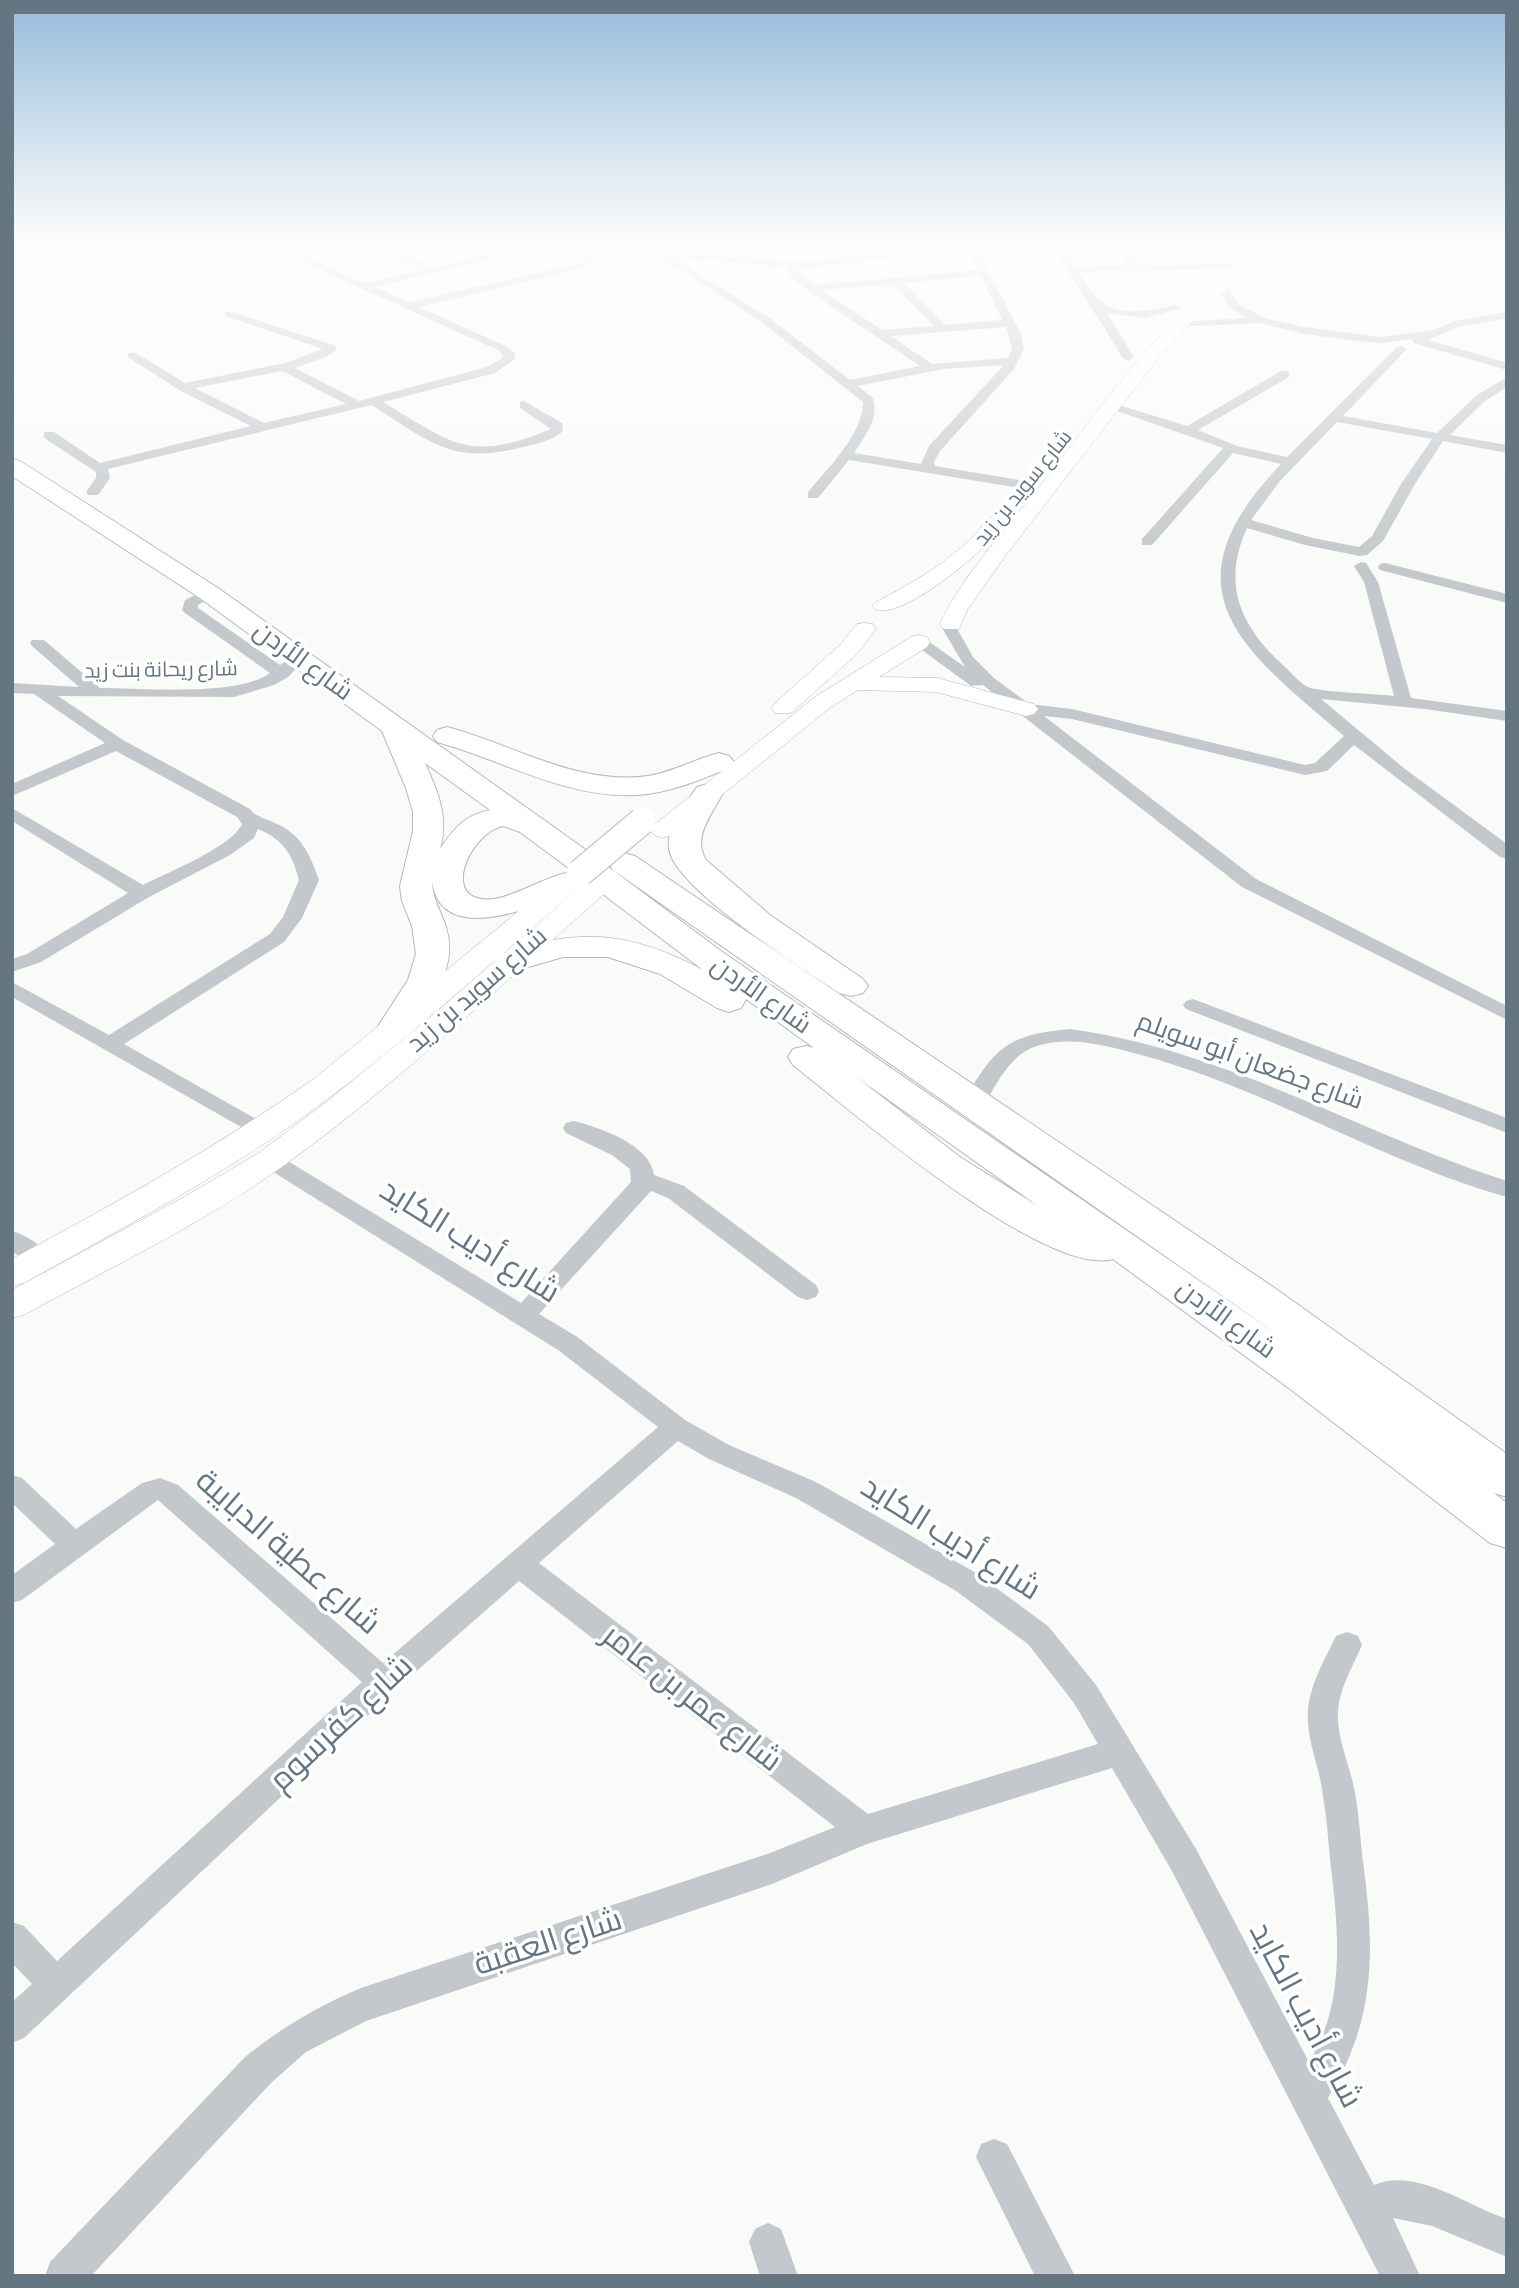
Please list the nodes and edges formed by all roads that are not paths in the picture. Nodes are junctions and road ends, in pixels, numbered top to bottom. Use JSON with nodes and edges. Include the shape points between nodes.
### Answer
{"nodes":[{"id":1,"x":327,"y":352,"type":"edge"},
{"id":2,"x":507,"y":352,"type":"edge"},
{"id":3,"x":807,"y":352,"type":"edge"},
{"id":4,"x":906,"y":352,"type":"edge"},
{"id":5,"x":1016,"y":352,"type":"edge"},
{"id":6,"x":1124,"y":352,"type":"edge"},
{"id":7,"x":1135,"y":352,"type":"edge"},
{"id":8,"x":1152,"y":352,"type":"edge"},
{"id":9,"x":1381,"y":352,"type":"edge"},
{"id":10,"x":1398,"y":352,"type":"edge"},
{"id":11,"x":1454,"y":352,"type":"edge"},
{"id":12,"x":132,"y":355,"type":"dead end"},
{"id":13,"x":1128,"y":358,"type":"junction"},
{"id":14,"x":1013,"y":361,"type":"junction"},
{"id":15,"x":282,"y":366,"type":"junction"},
{"id":16,"x":929,"y":367,"type":"junction"},
{"id":17,"x":1507,"y":367,"type":"edge"},
{"id":18,"x":1381,"y":368,"type":"junction"},
{"id":19,"x":1285,"y":374,"type":"dead end"},
{"id":20,"x":1507,"y":381,"type":"edge"},
{"id":21,"x":850,"y":384,"type":"junction"},
{"id":22,"x":183,"y":387,"type":"junction"},
{"id":23,"x":1100,"y":392,"type":"dead end"},
{"id":24,"x":373,"y":401,"type":"junction"},
{"id":25,"x":358,"y":405,"type":"junction"},
{"id":26,"x":524,"y":405,"type":"dead end"},
{"id":27,"x":1112,"y":407,"type":"junction"},
{"id":28,"x":1334,"y":418,"type":"junction"},
{"id":29,"x":262,"y":428,"type":"junction"},
{"id":30,"x":1188,"y":431,"type":"junction"},
{"id":31,"x":49,"y":435,"type":"dead end"},
{"id":32,"x":1440,"y":437,"type":"junction"},
{"id":33,"x":12,"y":446,"type":"edge"},
{"id":34,"x":1231,"y":447,"type":"junction"},
{"id":35,"x":1507,"y":449,"type":"edge"},
{"id":36,"x":844,"y":455,"type":"junction"},
{"id":37,"x":1290,"y":462,"type":"junction"},
{"id":38,"x":12,"y":466,"type":"edge"},
{"id":39,"x":1039,"y":467,"type":"dead end"},
{"id":40,"x":929,"y":469,"type":"junction"},
{"id":41,"x":96,"y":480,"type":"junction"},
{"id":42,"x":813,"y":495,"type":"dead end"},
{"id":43,"x":1016,"y":498,"type":"junction"},
{"id":44,"x":1243,"y":522,"type":"junction"},
{"id":45,"x":1378,"y":538,"type":"junction"},
{"id":46,"x":1147,"y":542,"type":"dead end"},
{"id":47,"x":1310,"y":542,"type":"joint"},
{"id":48,"x":1359,"y":557,"type":"junction"},
{"id":49,"x":1385,"y":562,"type":"junction"},
{"id":50,"x":1371,"y":582,"type":"junction"},
{"id":51,"x":1507,"y":586,"type":"edge"},
{"id":52,"x":1480,"y":591,"type":"junction"},
{"id":53,"x":1507,"y":596,"type":"edge"},
{"id":54,"x":883,"y":606,"type":"junction"},
{"id":55,"x":1507,"y":608,"type":"edge"},
{"id":56,"x":951,"y":626,"type":"junction"},
{"id":57,"x":865,"y":629,"type":"junction"},
{"id":58,"x":38,"y":642,"type":"dead end"},
{"id":59,"x":919,"y":642,"type":"junction"},
{"id":60,"x":291,"y":666,"type":"junction"},
{"id":61,"x":853,"y":683,"type":"junction"},
{"id":62,"x":12,"y":688,"type":"edge"},
{"id":63,"x":37,"y":690,"type":"junction"},
{"id":64,"x":1304,"y":692,"type":"junction"},
{"id":65,"x":96,"y":693,"type":"junction"},
{"id":66,"x":1404,"y":702,"type":"junction"},
{"id":67,"x":1026,"y":709,"type":"junction"},
{"id":68,"x":1507,"y":716,"type":"edge"},
{"id":69,"x":395,"y":727,"type":"junction"},
{"id":70,"x":447,"y":736,"type":"junction"},
{"id":71,"x":1353,"y":737,"type":"junction"},
{"id":72,"x":117,"y":744,"type":"junction"},
{"id":73,"x":713,"y":777,"type":"junction"},
{"id":74,"x":12,"y":791,"type":"edge"},
{"id":75,"x":12,"y":813,"type":"edge"},
{"id":76,"x":250,"y":819,"type":"junction"},
{"id":77,"x":529,"y":825,"type":"junction"},
{"id":78,"x":1507,"y":853,"type":"edge"},
{"id":79,"x":585,"y":879,"type":"junction"},
{"id":80,"x":142,"y":893,"type":"junction"},
{"id":81,"x":512,"y":962,"type":"junction"},
{"id":82,"x":12,"y":967,"type":"edge"},
{"id":83,"x":12,"y":988,"type":"edge"},
{"id":84,"x":1193,"y":1005,"type":"dead end"},
{"id":85,"x":1507,"y":1014,"type":"edge"},
{"id":86,"x":395,"y":1028,"type":"junction"},
{"id":87,"x":109,"y":1044,"type":"junction"},
{"id":88,"x":979,"y":1094,"type":"junction"},
{"id":89,"x":1507,"y":1126,"type":"edge"},
{"id":90,"x":574,"y":1128,"type":"dead end"},
{"id":91,"x":266,"y":1146,"type":"junction"},
{"id":92,"x":643,"y":1184,"type":"junction"},
{"id":93,"x":1507,"y":1189,"type":"edge"},
{"id":94,"x":12,"y":1239,"type":"edge"},
{"id":95,"x":1130,"y":1251,"type":"junction"},
{"id":96,"x":40,"y":1259,"type":"junction"},
{"id":97,"x":12,"y":1274,"type":"edge"},
{"id":98,"x":807,"y":1291,"type":"dead end"},
{"id":99,"x":12,"y":1306,"type":"edge"},
{"id":100,"x":524,"y":1315,"type":"junction"},
{"id":101,"x":676,"y":1427,"type":"junction"},
{"id":102,"x":1507,"y":1479,"type":"edge"},
{"id":103,"x":12,"y":1486,"type":"edge"},
{"id":104,"x":1507,"y":1528,"type":"edge"},
{"id":105,"x":75,"y":1544,"type":"junction"},
{"id":106,"x":520,"y":1565,"type":"junction"},
{"id":107,"x":12,"y":1591,"type":"edge"},
{"id":108,"x":1347,"y":1645,"type":"dead end"},
{"id":109,"x":383,"y":1682,"type":"junction"},
{"id":110,"x":1120,"y":1751,"type":"junction"},
{"id":111,"x":864,"y":1830,"type":"junction"},
{"id":112,"x":12,"y":1938,"type":"edge"},
{"id":113,"x":56,"y":1985,"type":"junction"},
{"id":114,"x":12,"y":2026,"type":"edge"},
{"id":115,"x":1309,"y":2095,"type":"junction"},
{"id":116,"x":994,"y":2157,"type":"dead end"},
{"id":117,"x":1370,"y":2214,"type":"junction"},
{"id":118,"x":1507,"y":2238,"type":"edge"},
{"id":119,"x":64,"y":2276,"type":"edge"},
{"id":120,"x":1056,"y":2276,"type":"edge"},
{"id":121,"x":1401,"y":2276,"type":"edge"}],
"edges":[{"from":1,"to":15,"type":"street"},
{"from":2,"to":24,"type":"street","via":[[509,359],[491,370]]},
{"from":3,"to":21,"type":"street"},
{"from":4,"to":16,"type":"street"},
{"from":5,"to":14,"type":"street"},
{"from":6,"to":13,"type":"street"},
{"from":7,"to":13,"type":"main road","name":"شارع سويد بن زيد"},
{"from":8,"to":27,"type":"main road","name":"شارع سويد بن زيد"},
{"from":9,"to":18,"type":"street"},
{"from":10,"to":18,"type":"street"},
{"from":11,"to":17,"type":"street"},
{"from":12,"to":22,"type":"street"},
{"from":13,"to":23,"type":"main road","name":"شارع سويد بن زيد"},
{"from":14,"to":16,"type":"street"},
{"from":14,"to":40,"type":"street","via":[[934,449],[927,462]]},
{"from":15,"to":22,"type":"street"},
{"from":15,"to":25,"type":"street"},
{"from":16,"to":21,"type":"street"},
{"from":18,"to":28,"type":"street"},
{"from":19,"to":30,"type":"street"},
{"from":20,"to":32,"type":"street","via":[[1481,398]]},
{"from":21,"to":36,"type":"street","via":[[869,401],[871,409]]},
{"from":22,"to":29,"type":"street"},
{"from":24,"to":25,"type":"street"},
{"from":24,"to":26,"type":"street","via":[[457,449],[476,451],[557,431],[558,426]]},
{"from":25,"to":29,"type":"street"},
{"from":27,"to":30,"type":"street"},
{"from":27,"to":56,"type":"main road","name":"شارع سويد بن زيد","via":[[979,578]]},
{"from":28,"to":32,"type":"street"},
{"from":28,"to":37,"type":"street"},
{"from":29,"to":41,"type":"street"},
{"from":30,"to":34,"type":"street"},
{"from":31,"to":41,"type":"street"},
{"from":32,"to":35,"type":"street"},
{"from":32,"to":45,"type":"street"},
{"from":33,"to":41,"type":"highway","name":"شارع الأردن"},
{"from":34,"to":37,"type":"street"},
{"from":34,"to":46,"type":"street"},
{"from":36,"to":40,"type":"street"},
{"from":36,"to":42,"type":"street"},
{"from":37,"to":44,"type":"street"},
{"from":38,"to":60,"type":"highway","name":"شارع الأردن","via":[[209,593]]},
{"from":39,"to":43,"type":"main road","name":"شارع سويد بن زيد"},
{"from":40,"to":43,"type":"street"},
{"from":41,"to":70,"type":"highway","name":"شارع الأردن","via":[[164,534]]},
{"from":43,"to":54,"type":"main road","name":"شارع سويد بن زيد","via":[[953,567]]},
{"from":44,"to":47,"type":"street"},
{"from":44,"to":64,"type":"street","via":[[1229,565],[1228,596],[1234,615],[1266,657]]},
{"from":45,"to":48,"type":"street"},
{"from":45,"to":49,"type":"street"},
{"from":47,"to":48,"type":"street"},
{"from":48,"to":49,"type":"street"},
{"from":48,"to":50,"type":"street"},
{"from":49,"to":50,"type":"street"},
{"from":49,"to":52,"type":"street"},
{"from":50,"to":66,"type":"street"},
{"from":51,"to":52,"type":"street"},
{"from":52,"to":53,"type":"street"},
{"from":52,"to":55,"type":"street"},
{"from":54,"to":56,"type":"main road","via":[[927,607],[943,613]]},
{"from":54,"to":57,"type":"main road","name":"شارع سويد بن زيد","via":[[863,618]]},
{"from":56,"to":59,"type":"main road","name":"شارع سويد بن زيد","via":[[937,639]]},
{"from":56,"to":67,"type":"street","via":[[966,659]]},
{"from":57,"to":59,"type":"main road","via":[[893,642]]},
{"from":57,"to":73,"type":"main road","name":"شارع سويد بن زيد"},
{"from":58,"to":65,"type":"street"},
{"from":59,"to":61,"type":"main road","name":"شارع سويد بن زيد"},
{"from":59,"to":67,"type":"street","via":[[984,687]]},
{"from":60,"to":65,"type":"street","name":"شارع ريحانة بنت زيد","via":[[257,687],[234,692]]},
{"from":60,"to":69,"type":"highway","name":"شارع الأردن"},
{"from":61,"to":67,"type":"main road","via":[[937,685]]},
{"from":61,"to":73,"type":"main road","name":"شارع سويد بن زيد"},
{"from":62,"to":63,"type":"street","name":"شارع ريحانة بنت زيد"},
{"from":63,"to":65,"type":"street","name":"شارع ريحانة بنت زيد"},
{"from":63,"to":72,"type":"street"},
{"from":64,"to":66,"type":"street"},
{"from":64,"to":71,"type":"street"},
{"from":66,"to":68,"type":"street"},
{"from":67,"to":71,"type":"street","via":[[1072,714],[1305,770],[1321,767]]},
{"from":67,"to":85,"type":"street","via":[[1249,883]]},
{"from":69,"to":77,"type":"highway","name":"شارع الأردن"},
{"from":69,"to":86,"type":"highway","via":[[428,809],[429,825],[415,887],[434,953],[421,991]]},
{"from":70,"to":73,"type":"highway","via":[[602,785],[636,787]]},
{"from":70,"to":88,"type":"highway","name":"شارع الأردن","via":[[600,846]]},
{"from":71,"to":78,"type":"street"},
{"from":72,"to":74,"type":"street"},
{"from":72,"to":76,"type":"street"},
{"from":73,"to":79,"type":"main road","name":"شارع سويد بن زيد"},
{"from":73,"to":88,"type":"highway","via":[[685,840],[685,852],[695,871]]},
{"from":75,"to":80,"type":"street"},
{"from":76,"to":80,"type":"street","via":[[247,834],[238,842]]},
{"from":76,"to":87,"type":"street","via":[[282,832],[300,850],[309,880],[292,919],[277,938]]},
{"from":77,"to":79,"type":"highway","via":[[512,818],[490,819],[460,839],[447,868],[456,901],[468,908],[494,908]]},
{"from":77,"to":95,"type":"highway","name":"شارع الأردن","via":[[808,1028]]},
{"from":79,"to":81,"type":"main road","name":"شارع سويد بن زيد"},
{"from":79,"to":86,"type":"main road","name":"شارع سويد بن زيد"},
{"from":80,"to":82,"type":"street"},
{"from":81,"to":91,"type":"main road","name":"شارع سويد بن زيد","via":[[336,1110]]},
{"from":81,"to":95,"type":"highway","via":[[585,945],[630,952],[670,966],[732,1003],[1009,1206],[1076,1241]]},
{"from":83,"to":87,"type":"street","name":"شارع أديب الكايد"},
{"from":84,"to":89,"type":"street"},
{"from":86,"to":91,"type":"main road","name":"شارع سويد بن زيد","via":[[327,1085]]},
{"from":87,"to":91,"type":"street","name":"شارع أديب الكايد"},
{"from":88,"to":93,"type":"street","name":"شارع جضعان أبو سويلم","via":[[1021,1044],[1049,1035],[1090,1036],[1190,1063]]},
{"from":88,"to":102,"type":"highway","name":"شارع الأردن","via":[[1119,1202]]},
{"from":90,"to":92,"type":"street","via":[[629,1155],[640,1168]]},
{"from":91,"to":96,"type":"main road","name":"شارع سويد بن زيد","via":[[170,1187]]},
{"from":91,"to":99,"type":"main road","name":"شارع سويد بن زيد","via":[[198,1204]]},
{"from":91,"to":100,"type":"street","name":"شارع أديب الكايد"},
{"from":92,"to":98,"type":"street","via":[[655,1183],[676,1192]]},
{"from":92,"to":100,"type":"street"},
{"from":94,"to":96,"type":"street"},
{"from":95,"to":104,"type":"highway","name":"شارع الأردن"},
{"from":96,"to":97,"type":"main road","name":"شارع سويد بن زيد"},
{"from":100,"to":101,"type":"street","name":"شارع أديب الكايد"},
{"from":101,"to":106,"type":"street","name":"شارع كفرسوم"},
{"from":101,"to":110,"type":"street","name":"شارع أديب الكايد","via":[[719,1452],[806,1490],[1009,1611],[1062,1662]]},
{"from":103,"to":105,"type":"street"},
{"from":105,"to":107,"type":"street","name":"شارع عطية الدبايبة"},
{"from":105,"to":109,"type":"street","name":"شارع عطية الدبايبة","via":[[154,1488],[166,1490]]},
{"from":106,"to":109,"type":"street","name":"شارع كفرسوم"},
{"from":106,"to":111,"type":"street","name":"شارع عمر بن عامر"},
{"from":108,"to":115,"type":"street","via":[[1325,1694],[1323,1713],[1356,1924],[1355,1970],[1351,2003],[1336,2046]]},
{"from":109,"to":113,"type":"street","name":"شارع كفرسوم"},
{"from":110,"to":111,"type":"street","name":"شارع العقبة"},
{"from":110,"to":115,"type":"street","name":"شارع أديب الكايد","via":[[1184,1860]]},
{"from":111,"to":119,"type":"street","name":"شارع العقبة","via":[[772,1868],[438,1977],[325,2021],[258,2070]]},
{"from":112,"to":113,"type":"street"},
{"from":113,"to":114,"type":"street","name":"شارع كفرسوم"},
{"from":115,"to":117,"type":"street","name":"شارع أديب الكايد"},
{"from":116,"to":120,"type":"street"},
{"from":117,"to":118,"type":"street","via":[[1385,2199],[1402,2198]]},
{"from":117,"to":121,"type":"street","name":"شارع أديب الكايد"}]}
